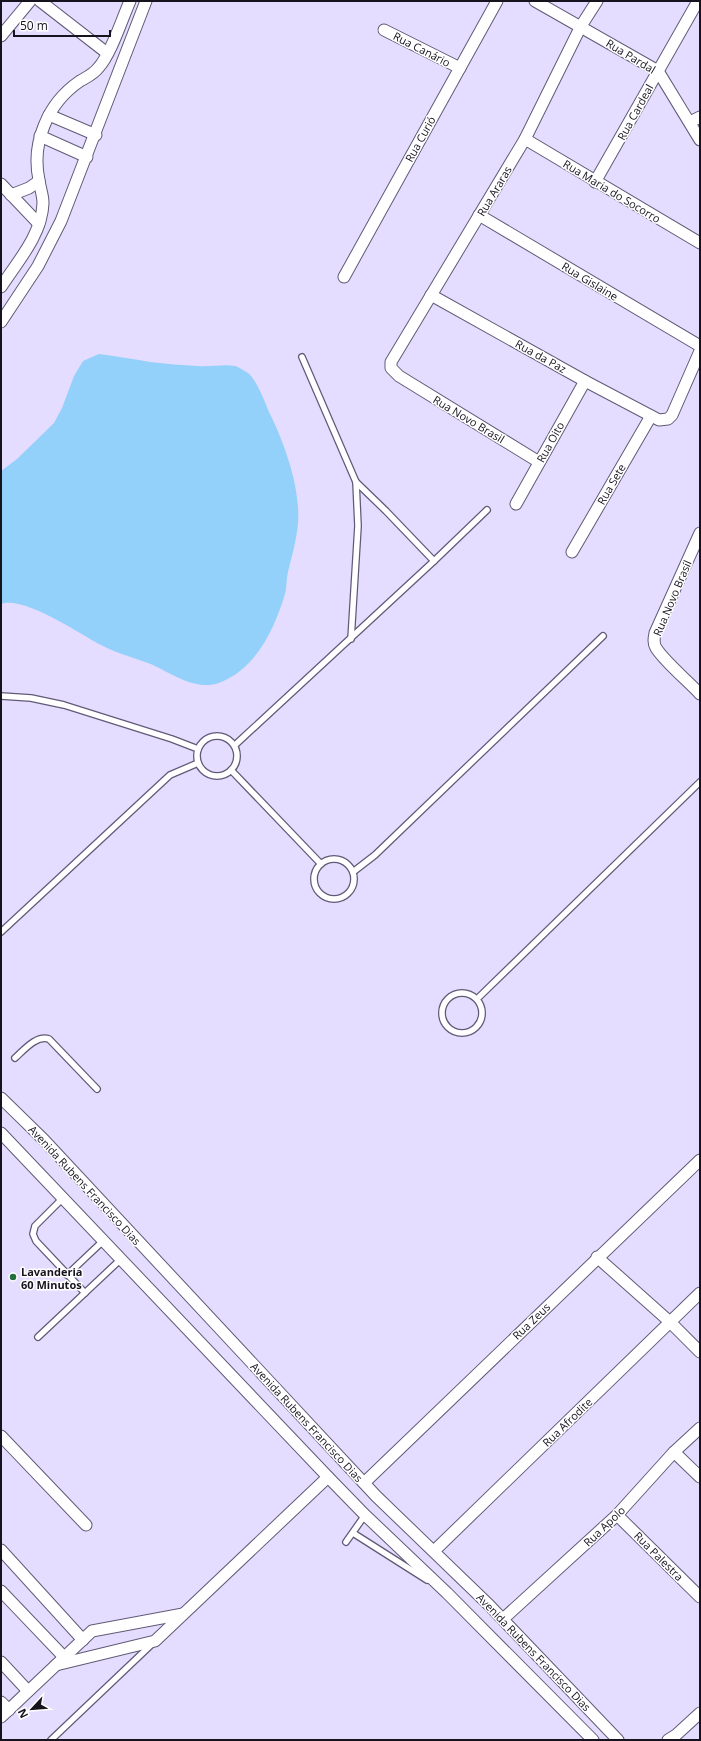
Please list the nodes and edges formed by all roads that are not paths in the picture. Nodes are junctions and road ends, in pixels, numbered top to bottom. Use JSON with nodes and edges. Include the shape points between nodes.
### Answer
{"nodes":[{"id":1,"x":30,"y":1,"type":"edge"},
{"id":2,"x":40,"y":1,"type":"edge"},
{"id":3,"x":130,"y":1,"type":"edge"},
{"id":4,"x":146,"y":1,"type":"edge"},
{"id":5,"x":497,"y":1,"type":"edge"},
{"id":6,"x":535,"y":1,"type":"edge"},
{"id":7,"x":597,"y":1,"type":"edge"},
{"id":8,"x":698,"y":1,"type":"edge"},
{"id":9,"x":581,"y":26,"type":"junction"},
{"id":10,"x":384,"y":30,"type":"dead end"},
{"id":11,"x":1,"y":36,"type":"edge"},
{"id":12,"x":107,"y":53,"type":"junction"},
{"id":13,"x":460,"y":68,"type":"junction"},
{"id":14,"x":658,"y":71,"type":"junction"},
{"id":15,"x":49,"y":115,"type":"junction"},
{"id":16,"x":700,"y":117,"type":"edge"},
{"id":17,"x":690,"y":122,"type":"junction"},
{"id":18,"x":96,"y":135,"type":"junction"},
{"id":19,"x":40,"y":136,"type":"junction"},
{"id":20,"x":525,"y":139,"type":"junction"},
{"id":21,"x":700,"y":140,"type":"edge"},
{"id":22,"x":87,"y":157,"type":"junction"},
{"id":23,"x":39,"y":181,"type":"junction"},
{"id":24,"x":596,"y":182,"type":"junction"},
{"id":25,"x":1,"y":184,"type":"edge"},
{"id":26,"x":11,"y":195,"type":"junction"},
{"id":27,"x":479,"y":215,"type":"junction"},
{"id":28,"x":39,"y":224,"type":"junction"},
{"id":29,"x":700,"y":243,"type":"edge"},
{"id":30,"x":344,"y":277,"type":"dead end"},
{"id":31,"x":1,"y":287,"type":"edge"},
{"id":32,"x":432,"y":295,"type":"junction"},
{"id":33,"x":1,"y":322,"type":"edge"},
{"id":34,"x":700,"y":346,"type":"edge"},
{"id":35,"x":700,"y":350,"type":"edge"},
{"id":36,"x":302,"y":357,"type":"dead end"},
{"id":37,"x":399,"y":376,"type":"joint"},
{"id":38,"x":585,"y":381,"type":"junction"},
{"id":39,"x":651,"y":416,"type":"junction"},
{"id":40,"x":539,"y":462,"type":"junction"},
{"id":41,"x":356,"y":482,"type":"junction"},
{"id":42,"x":516,"y":504,"type":"dead end"},
{"id":43,"x":487,"y":510,"type":"dead end"},
{"id":44,"x":700,"y":535,"type":"edge"},
{"id":45,"x":572,"y":552,"type":"dead end"},
{"id":46,"x":434,"y":561,"type":"junction"},
{"id":47,"x":603,"y":636,"type":"dead end"},
{"id":48,"x":351,"y":639,"type":"junction"},
{"id":49,"x":700,"y":694,"type":"edge"},
{"id":50,"x":1,"y":696,"type":"edge"},
{"id":51,"x":235,"y":746,"type":"junction"},
{"id":52,"x":198,"y":748,"type":"junction"},
{"id":53,"x":198,"y":763,"type":"junction"},
{"id":54,"x":231,"y":770,"type":"junction"},
{"id":55,"x":700,"y":782,"type":"edge"},
{"id":56,"x":321,"y":864,"type":"junction"},
{"id":57,"x":353,"y":872,"type":"junction"},
{"id":58,"x":1,"y":932,"type":"edge"},
{"id":59,"x":477,"y":999,"type":"junction"},
{"id":60,"x":15,"y":1058,"type":"dead end"},
{"id":61,"x":97,"y":1089,"type":"dead end"},
{"id":62,"x":1,"y":1098,"type":"edge"},
{"id":63,"x":1,"y":1133,"type":"edge"},
{"id":64,"x":700,"y":1160,"type":"edge"},
{"id":65,"x":63,"y":1198,"type":"junction"},
{"id":66,"x":103,"y":1241,"type":"junction"},
{"id":67,"x":597,"y":1257,"type":"junction"},
{"id":68,"x":121,"y":1259,"type":"junction"},
{"id":69,"x":67,"y":1275,"type":"junction"},
{"id":70,"x":85,"y":1293,"type":"junction"},
{"id":71,"x":700,"y":1294,"type":"edge"},
{"id":72,"x":670,"y":1322,"type":"junction"},
{"id":73,"x":38,"y":1336,"type":"dead end"},
{"id":74,"x":700,"y":1352,"type":"edge"},
{"id":75,"x":700,"y":1428,"type":"edge"},
{"id":76,"x":1,"y":1436,"type":"edge"},
{"id":77,"x":674,"y":1452,"type":"junction"},
{"id":78,"x":328,"y":1477,"type":"junction"},
{"id":79,"x":700,"y":1478,"type":"edge"},
{"id":80,"x":364,"y":1483,"type":"junction"},
{"id":81,"x":365,"y":1515,"type":"junction"},
{"id":82,"x":617,"y":1515,"type":"junction"},
{"id":83,"x":86,"y":1525,"type":"dead end"},
{"id":84,"x":353,"y":1533,"type":"junction"},
{"id":85,"x":346,"y":1542,"type":"dead end"},
{"id":86,"x":1,"y":1550,"type":"edge"},
{"id":87,"x":434,"y":1552,"type":"junction"},
{"id":88,"x":1,"y":1591,"type":"edge"},
{"id":89,"x":447,"y":1593,"type":"junction"},
{"id":90,"x":700,"y":1597,"type":"edge"},
{"id":91,"x":183,"y":1614,"type":"junction"},
{"id":92,"x":503,"y":1619,"type":"junction"},
{"id":93,"x":83,"y":1640,"type":"junction"},
{"id":94,"x":155,"y":1640,"type":"junction"},
{"id":95,"x":60,"y":1661,"type":"junction"},
{"id":96,"x":1,"y":1662,"type":"edge"},
{"id":97,"x":28,"y":1691,"type":"junction"},
{"id":98,"x":4,"y":1709,"type":"edge"},
{"id":99,"x":700,"y":1713,"type":"edge"},
{"id":100,"x":51,"y":1740,"type":"edge"},
{"id":101,"x":593,"y":1740,"type":"edge"},
{"id":102,"x":618,"y":1740,"type":"edge"},
{"id":103,"x":668,"y":1740,"type":"edge"}],
"edges":[{"from":1,"to":11,"type":"street"},
{"from":2,"to":12,"type":"street"},
{"from":3,"to":12,"type":"street"},
{"from":4,"to":18,"type":"street"},
{"from":5,"to":13,"type":"street","name":"Rua Curió"},
{"from":6,"to":9,"type":"street","name":"Rua Pardal"},
{"from":7,"to":9,"type":"street","name":"Rua Araras"},
{"from":8,"to":14,"type":"street","name":"Rua Cardeal"},
{"from":9,"to":14,"type":"street","name":"Rua Pardal"},
{"from":9,"to":20,"type":"street","name":"Rua Araras"},
{"from":10,"to":13,"type":"street","name":"Rua Canário"},
{"from":12,"to":15,"type":"street","via":[[96,72],[71,88]]},
{"from":13,"to":30,"type":"street","name":"Rua Curió"},
{"from":14,"to":17,"type":"street","name":"Rua Pardal"},
{"from":14,"to":24,"type":"street","name":"Rua Cardeal"},
{"from":15,"to":18,"type":"street"},
{"from":15,"to":19,"type":"street"},
{"from":16,"to":17,"type":"street"},
{"from":17,"to":21,"type":"street","name":"Rua Pardal"},
{"from":18,"to":22,"type":"street"},
{"from":19,"to":22,"type":"street"},
{"from":19,"to":23,"type":"street","via":[[37,158]]},
{"from":20,"to":24,"type":"street","name":"Rua Maria do Socorro"},
{"from":20,"to":27,"type":"street","name":"Rua Araras"},
{"from":22,"to":33,"type":"street","via":[[62,221],[38,266]]},
{"from":23,"to":26,"type":"street"},
{"from":23,"to":28,"type":"street","via":[[43,203]]},
{"from":24,"to":29,"type":"street","name":"Rua Maria do Socorro"},
{"from":25,"to":26,"type":"street"},
{"from":26,"to":28,"type":"street"},
{"from":27,"to":32,"type":"street","name":"Rua Araras"},
{"from":27,"to":34,"type":"street","name":"Rua Gislaine"},
{"from":28,"to":31,"type":"street"},
{"from":32,"to":37,"type":"street","name":"Rua Araras","via":[[391,362],[391,368]]},
{"from":32,"to":38,"type":"street","name":"Rua da Paz"},
{"from":35,"to":39,"type":"street","via":[[672,415],[664,421]]},
{"from":36,"to":41,"type":"lane"},
{"from":37,"to":40,"type":"street","name":"Rua Novo Brasil"},
{"from":38,"to":39,"type":"street","name":"Rua da Paz"},
{"from":38,"to":40,"type":"street","name":"Rua Oito"},
{"from":39,"to":45,"type":"street","name":"Rua Sete"},
{"from":40,"to":42,"type":"street","name":"Rua Oito"},
{"from":41,"to":46,"type":"lane"},
{"from":41,"to":48,"type":"lane","via":[[358,526]]},
{"from":43,"to":46,"type":"lane"},
{"from":44,"to":49,"type":"street","name":"Rua Novo Brasíl","via":[[654,633],[653,641],[662,655]]},
{"from":46,"to":48,"type":"lane"},
{"from":47,"to":57,"type":"lane","via":[[375,855]]},
{"from":48,"to":51,"type":"lane"},
{"from":50,"to":52,"type":"lane","via":[[31,698],[64,705]]},
{"from":51,"to":52,"type":"lane","via":[[231,740],[219,735],[206,738]]},
{"from":51,"to":54,"type":"lane","via":[[237,759]]},
{"from":52,"to":53,"type":"lane"},
{"from":53,"to":54,"type":"lane","via":[[203,770],[217,776]]},
{"from":53,"to":58,"type":"lane","via":[[170,775]]},
{"from":54,"to":56,"type":"lane"},
{"from":55,"to":59,"type":"lane"},
{"from":56,"to":57,"type":"lane","via":[[326,860],[339,859]]},
{"from":56,"to":57,"type":"lane","via":[[315,874],[316,886],[319,892],[330,899],[348,894],[354,884]]},
{"from":59,"to":59,"type":"lane","via":[[466,993],[449,998],[445,1002],[442,1015],[447,1026],[458,1032],[476,1028],[482,1017]]},
{"from":60,"to":61,"type":"lane","via":[[34,1041],[41,1038],[49,1039]]},
{"from":62,"to":80,"type":"street","name":"Avenida Rubens Francisco Dias"},
{"from":63,"to":65,"type":"street","name":"Avenida Rubens Francisco Dias"},
{"from":64,"to":67,"type":"street","name":"Rua Zeus"},
{"from":65,"to":66,"type":"street","name":"Avenida Rubens Francisco Dias"},
{"from":65,"to":69,"type":"lane","via":[[35,1226],[33,1234],[36,1241]]},
{"from":66,"to":68,"type":"street","name":"Avenida Rubens Francisco Dias"},
{"from":66,"to":69,"type":"lane"},
{"from":67,"to":72,"type":"street"},
{"from":67,"to":80,"type":"street","name":"Rua Zeus"},
{"from":68,"to":70,"type":"lane"},
{"from":68,"to":78,"type":"street","name":"Avenida Rubens Francisco Dias"},
{"from":69,"to":70,"type":"lane"},
{"from":70,"to":73,"type":"lane"},
{"from":71,"to":72,"type":"street","name":"Rua Afrodite"},
{"from":72,"to":74,"type":"street"},
{"from":72,"to":87,"type":"street","name":"Rua Afrodite"},
{"from":75,"to":77,"type":"street","name":"Rua Apolo"},
{"from":76,"to":83,"type":"street"},
{"from":77,"to":79,"type":"street"},
{"from":77,"to":82,"type":"street","name":"Rua Apolo"},
{"from":78,"to":81,"type":"street","name":"Avenida Rubens Francisco Dias"},
{"from":78,"to":91,"type":"street"},
{"from":80,"to":87,"type":"street","name":"Avenida Rubens Francisco Dias"},
{"from":81,"to":84,"type":"lane"},
{"from":81,"to":89,"type":"street","name":"Avenida Rubens Francisco Dias"},
{"from":82,"to":90,"type":"street","name":"Rua Palestra"},
{"from":82,"to":92,"type":"street","name":"Rua Apolo"},
{"from":84,"to":85,"type":"lane"},
{"from":84,"to":89,"type":"lane"},
{"from":86,"to":93,"type":"street"},
{"from":87,"to":92,"type":"street","name":"Avenida Rubens Francisco Dias"},
{"from":88,"to":95,"type":"street"},
{"from":89,"to":101,"type":"street","name":"Avenida Rubens Francisco Dias"},
{"from":91,"to":93,"type":"street","via":[[92,1631]]},
{"from":91,"to":94,"type":"street"},
{"from":92,"to":102,"type":"street","name":"Avenida Rubens Francisco Dias"},
{"from":93,"to":95,"type":"street"},
{"from":94,"to":95,"type":"street"},
{"from":94,"to":100,"type":"lane"},
{"from":95,"to":97,"type":"street"},
{"from":96,"to":97,"type":"street"},
{"from":97,"to":98,"type":"street"},
{"from":99,"to":103,"type":"street"}]}
